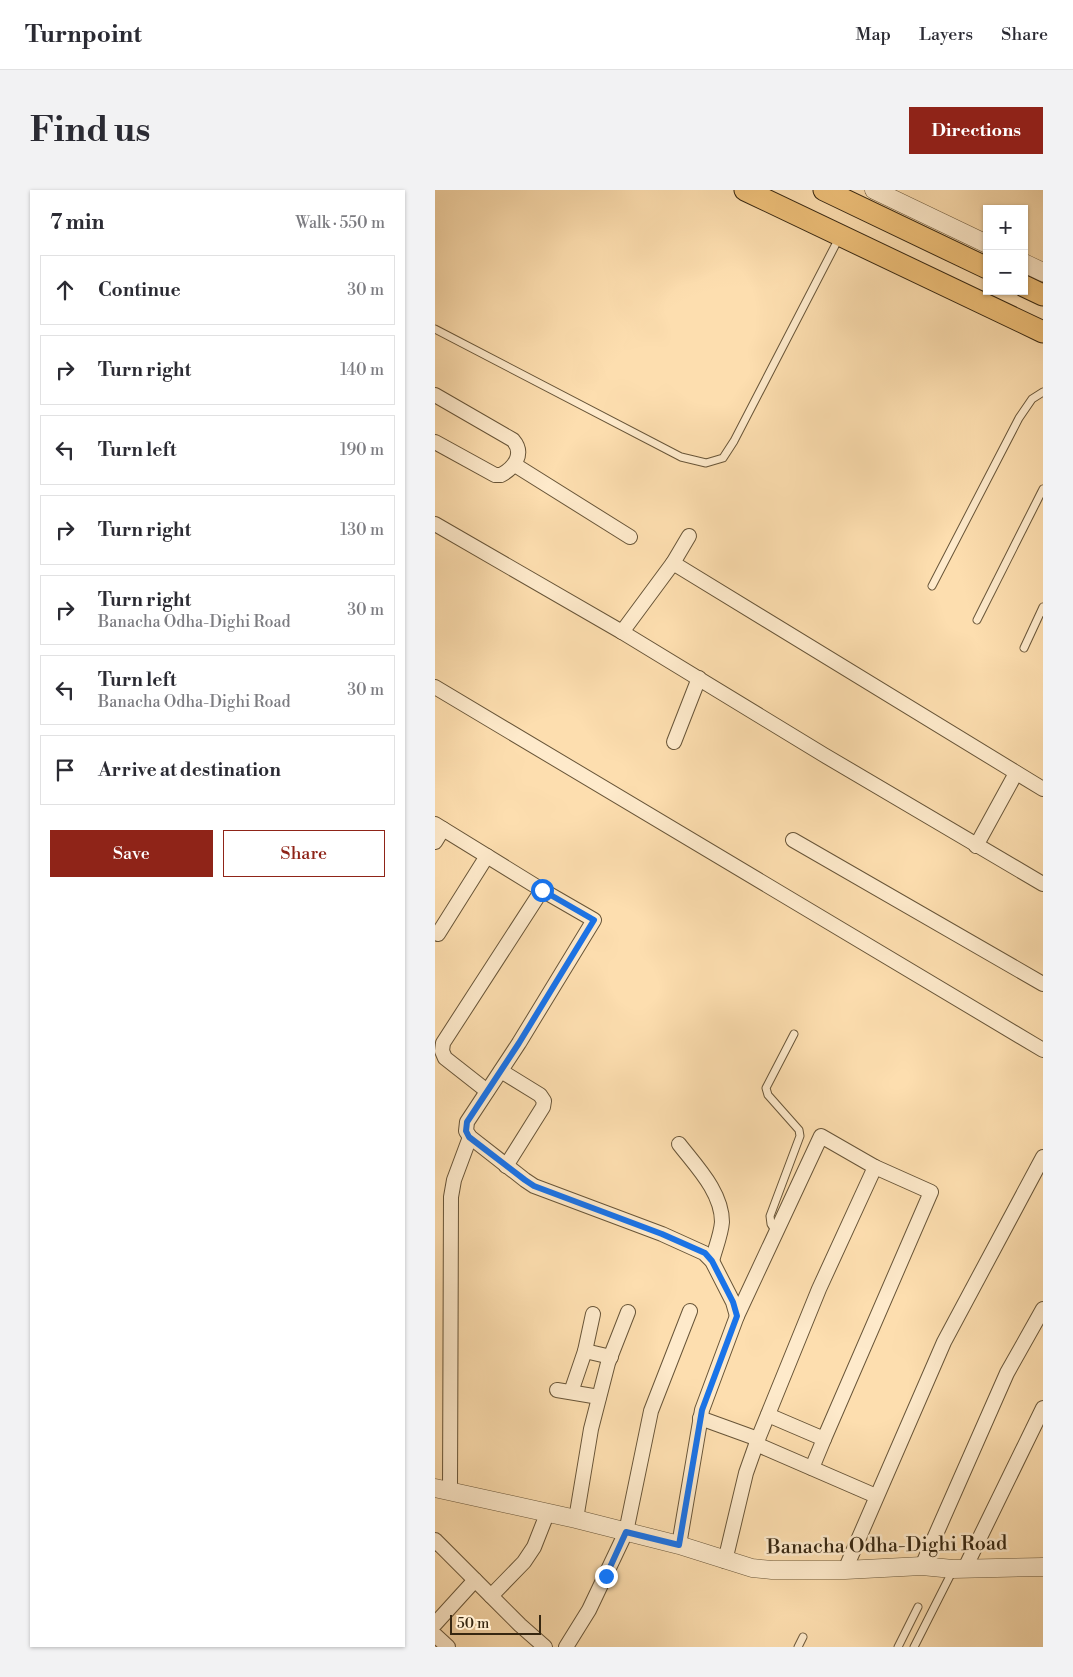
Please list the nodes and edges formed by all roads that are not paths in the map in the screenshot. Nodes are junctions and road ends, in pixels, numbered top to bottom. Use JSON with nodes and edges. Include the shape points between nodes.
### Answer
{"nodes":[{"id":1,"x":745,"y":190,"type":"edge"},
{"id":2,"x":824,"y":190,"type":"edge"},
{"id":3,"x":874,"y":190,"type":"edge"},
{"id":4,"x":841,"y":235,"type":"junction"},
{"id":5,"x":983,"y":242,"type":"edge"},
{"id":6,"x":1028,"y":265,"type":"edge"},
{"id":7,"x":983,"y":266,"type":"edge"},
{"id":8,"x":1043,"y":272,"type":"edge"},
{"id":9,"x":1028,"y":288,"type":"edge"},
{"id":10,"x":1043,"y":295,"type":"edge"},
{"id":11,"x":435,"y":329,"type":"edge"},
{"id":12,"x":1043,"y":332,"type":"edge"},
{"id":13,"x":1043,"y":392,"type":"edge"},
{"id":14,"x":435,"y":395,"type":"edge"},
{"id":15,"x":435,"y":442,"type":"edge"},
{"id":16,"x":515,"y":464,"type":"junction"},
{"id":17,"x":1043,"y":489,"type":"edge"},
{"id":18,"x":435,"y":524,"type":"edge"},
{"id":19,"x":689,"y":536,"type":"dead end"},
{"id":20,"x":630,"y":537,"type":"dead end"},
{"id":21,"x":673,"y":563,"type":"junction"},
{"id":22,"x":932,"y":586,"type":"dead end"},
{"id":23,"x":1043,"y":607,"type":"edge"},
{"id":24,"x":977,"y":620,"type":"dead end"},
{"id":25,"x":622,"y":632,"type":"junction"},
{"id":26,"x":1024,"y":648,"type":"dead end"},
{"id":27,"x":699,"y":678,"type":"junction"},
{"id":28,"x":435,"y":687,"type":"edge"},
{"id":29,"x":674,"y":742,"type":"dead end"},
{"id":30,"x":1016,"y":773,"type":"junction"},
{"id":31,"x":1043,"y":790,"type":"edge"},
{"id":32,"x":439,"y":826,"type":"edge"},
{"id":33,"x":793,"y":840,"type":"dead end"},
{"id":34,"x":435,"y":842,"type":"edge"},
{"id":35,"x":976,"y":846,"type":"junction"},
{"id":36,"x":487,"y":856,"type":"junction"},
{"id":37,"x":1043,"y":884,"type":"edge"},
{"id":38,"x":542,"y":890,"type":"junction"},
{"id":39,"x":438,"y":934,"type":"dead end"},
{"id":40,"x":1043,"y":984,"type":"edge"},
{"id":41,"x":794,"y":1034,"type":"dead end"},
{"id":42,"x":1043,"y":1050,"type":"edge"},
{"id":43,"x":501,"y":1071,"type":"junction"},
{"id":44,"x":487,"y":1091,"type":"junction"},
{"id":45,"x":469,"y":1137,"type":"junction"},
{"id":46,"x":679,"y":1144,"type":"dead end"},
{"id":47,"x":1043,"y":1157,"type":"edge"},
{"id":48,"x":506,"y":1166,"type":"junction"},
{"id":49,"x":875,"y":1167,"type":"junction"},
{"id":50,"x":776,"y":1232,"type":"junction"},
{"id":51,"x":712,"y":1261,"type":"junction"},
{"id":52,"x":1043,"y":1309,"type":"edge"},
{"id":53,"x":691,"y":1310,"type":"dead end"},
{"id":54,"x":628,"y":1312,"type":"dead end"},
{"id":55,"x":593,"y":1314,"type":"dead end"},
{"id":56,"x":737,"y":1316,"type":"junction"},
{"id":57,"x":585,"y":1351,"type":"junction"},
{"id":58,"x":611,"y":1357,"type":"junction"},
{"id":59,"x":599,"y":1397,"type":"junction"},
{"id":60,"x":1043,"y":1408,"type":"edge"},
{"id":61,"x":768,"y":1415,"type":"junction"},
{"id":62,"x":701,"y":1418,"type":"junction"},
{"id":63,"x":823,"y":1439,"type":"junction"},
{"id":64,"x":757,"y":1442,"type":"junction"},
{"id":65,"x":812,"y":1468,"type":"junction"},
{"id":66,"x":443,"y":1490,"type":"edge"},
{"id":67,"x":876,"y":1496,"type":"junction"},
{"id":68,"x":547,"y":1514,"type":"junction"},
{"id":69,"x":576,"y":1519,"type":"junction"},
{"id":70,"x":626,"y":1532,"type":"junction"},
{"id":71,"x":435,"y":1540,"type":"edge"},
{"id":72,"x":679,"y":1545,"type":"junction"},
{"id":73,"x":725,"y":1561,"type":"junction"},
{"id":74,"x":923,"y":1566,"type":"junction"},
{"id":75,"x":1043,"y":1566,"type":"edge"},
{"id":76,"x":959,"y":1569,"type":"junction"},
{"id":77,"x":845,"y":1570,"type":"junction"},
{"id":78,"x":475,"y":1580,"type":"junction"},
{"id":79,"x":491,"y":1596,"type":"junction"},
{"id":80,"x":918,"y":1607,"type":"dead end"},
{"id":81,"x":435,"y":1624,"type":"edge"},
{"id":82,"x":435,"y":1634,"type":"edge"},
{"id":83,"x":803,"y":1638,"type":"dead end"},
{"id":84,"x":448,"y":1647,"type":"edge"},
{"id":85,"x":545,"y":1647,"type":"edge"},
{"id":86,"x":566,"y":1647,"type":"edge"},
{"id":87,"x":798,"y":1647,"type":"edge"},
{"id":88,"x":898,"y":1647,"type":"edge"},
{"id":89,"x":914,"y":1647,"type":"edge"}],
"edges":[{"from":1,"to":4,"type":"main road"},
{"from":2,"to":7,"type":"main road"},
{"from":3,"to":5,"type":"street"},
{"from":4,"to":11,"type":"lane","via":[[734,441],[723,458],[706,462],[681,456]]},
{"from":4,"to":12,"type":"main road"},
{"from":6,"to":8,"type":"street"},
{"from":9,"to":10,"type":"main road"},
{"from":13,"to":22,"type":"lane","via":[[1032,399],[1019,418]]},
{"from":14,"to":16,"type":"street","via":[[513,440],[518,445]]},
{"from":15,"to":16,"type":"street","via":[[495,475],[501,476]]},
{"from":16,"to":20,"type":"street"},
{"from":17,"to":24,"type":"lane"},
{"from":18,"to":25,"type":"street"},
{"from":19,"to":21,"type":"street"},
{"from":21,"to":25,"type":"street"},
{"from":21,"to":30,"type":"street"},
{"from":23,"to":26,"type":"lane"},
{"from":25,"to":27,"type":"street"},
{"from":27,"to":29,"type":"street"},
{"from":27,"to":35,"type":"street"},
{"from":28,"to":42,"type":"street"},
{"from":30,"to":31,"type":"street"},
{"from":30,"to":35,"type":"street"},
{"from":32,"to":34,"type":"street"},
{"from":32,"to":36,"type":"street"},
{"from":33,"to":40,"type":"street"},
{"from":35,"to":37,"type":"street"},
{"from":36,"to":38,"type":"street"},
{"from":36,"to":39,"type":"street"},
{"from":38,"to":43,"type":"street","via":[[594,920]]},
{"from":38,"to":44,"type":"street","via":[[443,1043],[445,1058]]},
{"from":41,"to":50,"type":"lane","via":[[766,1088],[768,1095],[799,1130],[800,1136],[770,1216]]},
{"from":43,"to":44,"type":"street"},
{"from":43,"to":48,"type":"street","via":[[540,1095],[543,1101],[543,1107]]},
{"from":44,"to":45,"type":"street","via":[[467,1122]]},
{"from":45,"to":48,"type":"street"},
{"from":45,"to":66,"type":"street","via":[[451,1197]]},
{"from":46,"to":51,"type":"street","via":[[708,1182],[720,1206],[722,1224]]},
{"from":47,"to":67,"type":"street","via":[[944,1342]]},
{"from":48,"to":51,"type":"street","via":[[534,1186],[662,1234],[705,1253]]},
{"from":49,"to":50,"type":"street","via":[[821,1136]]},
{"from":49,"to":61,"type":"street","via":[[819,1289]]},
{"from":49,"to":63,"type":"street","via":[[931,1192]]},
{"from":50,"to":56,"type":"street"},
{"from":51,"to":56,"type":"street"},
{"from":52,"to":74,"type":"street","via":[[1007,1373]]},
{"from":53,"to":70,"type":"street","via":[[651,1411]]},
{"from":54,"to":58,"type":"street"},
{"from":55,"to":57,"type":"street"},
{"from":56,"to":62,"type":"street"},
{"from":57,"to":58,"type":"street"},
{"from":57,"to":59,"type":"street","via":[[564,1391]]},
{"from":58,"to":59,"type":"street"},
{"from":59,"to":69,"type":"street"},
{"from":60,"to":76,"type":"street"},
{"from":61,"to":63,"type":"street"},
{"from":61,"to":64,"type":"street"},
{"from":62,"to":64,"type":"street"},
{"from":62,"to":72,"type":"street"},
{"from":63,"to":65,"type":"street"},
{"from":64,"to":65,"type":"street"},
{"from":64,"to":73,"type":"street","via":[[746,1473]]},
{"from":65,"to":67,"type":"street"},
{"from":66,"to":68,"type":"street","name":"Banacha Odha-Dighi Road"},
{"from":67,"to":77,"type":"street"},
{"from":68,"to":69,"type":"street","name":"Banacha Odha-Dighi Road"},
{"from":68,"to":79,"type":"street","via":[[534,1547]]},
{"from":69,"to":70,"type":"street","name":"Banacha Odha-Dighi Road"},
{"from":70,"to":72,"type":"street","name":"Banacha Odha-Dighi Road"},
{"from":70,"to":86,"type":"street","via":[[589,1610]]},
{"from":71,"to":78,"type":"street"},
{"from":72,"to":73,"type":"street","name":"Banacha Odha-Dighi Road"},
{"from":73,"to":77,"type":"street","name":"Banacha Odha-Dighi Road","via":[[772,1570]]},
{"from":74,"to":76,"type":"street","name":"Banacha Odha-Dighi Road"},
{"from":74,"to":77,"type":"street","name":"Banacha Odha-Dighi Road"},
{"from":75,"to":76,"type":"street","name":"Banacha Odha-Dighi Road"},
{"from":76,"to":89,"type":"lane"},
{"from":78,"to":79,"type":"street"},
{"from":78,"to":81,"type":"street"},
{"from":79,"to":85,"type":"street"},
{"from":80,"to":88,"type":"lane"},
{"from":82,"to":84,"type":"street"},
{"from":83,"to":87,"type":"lane"}]}
